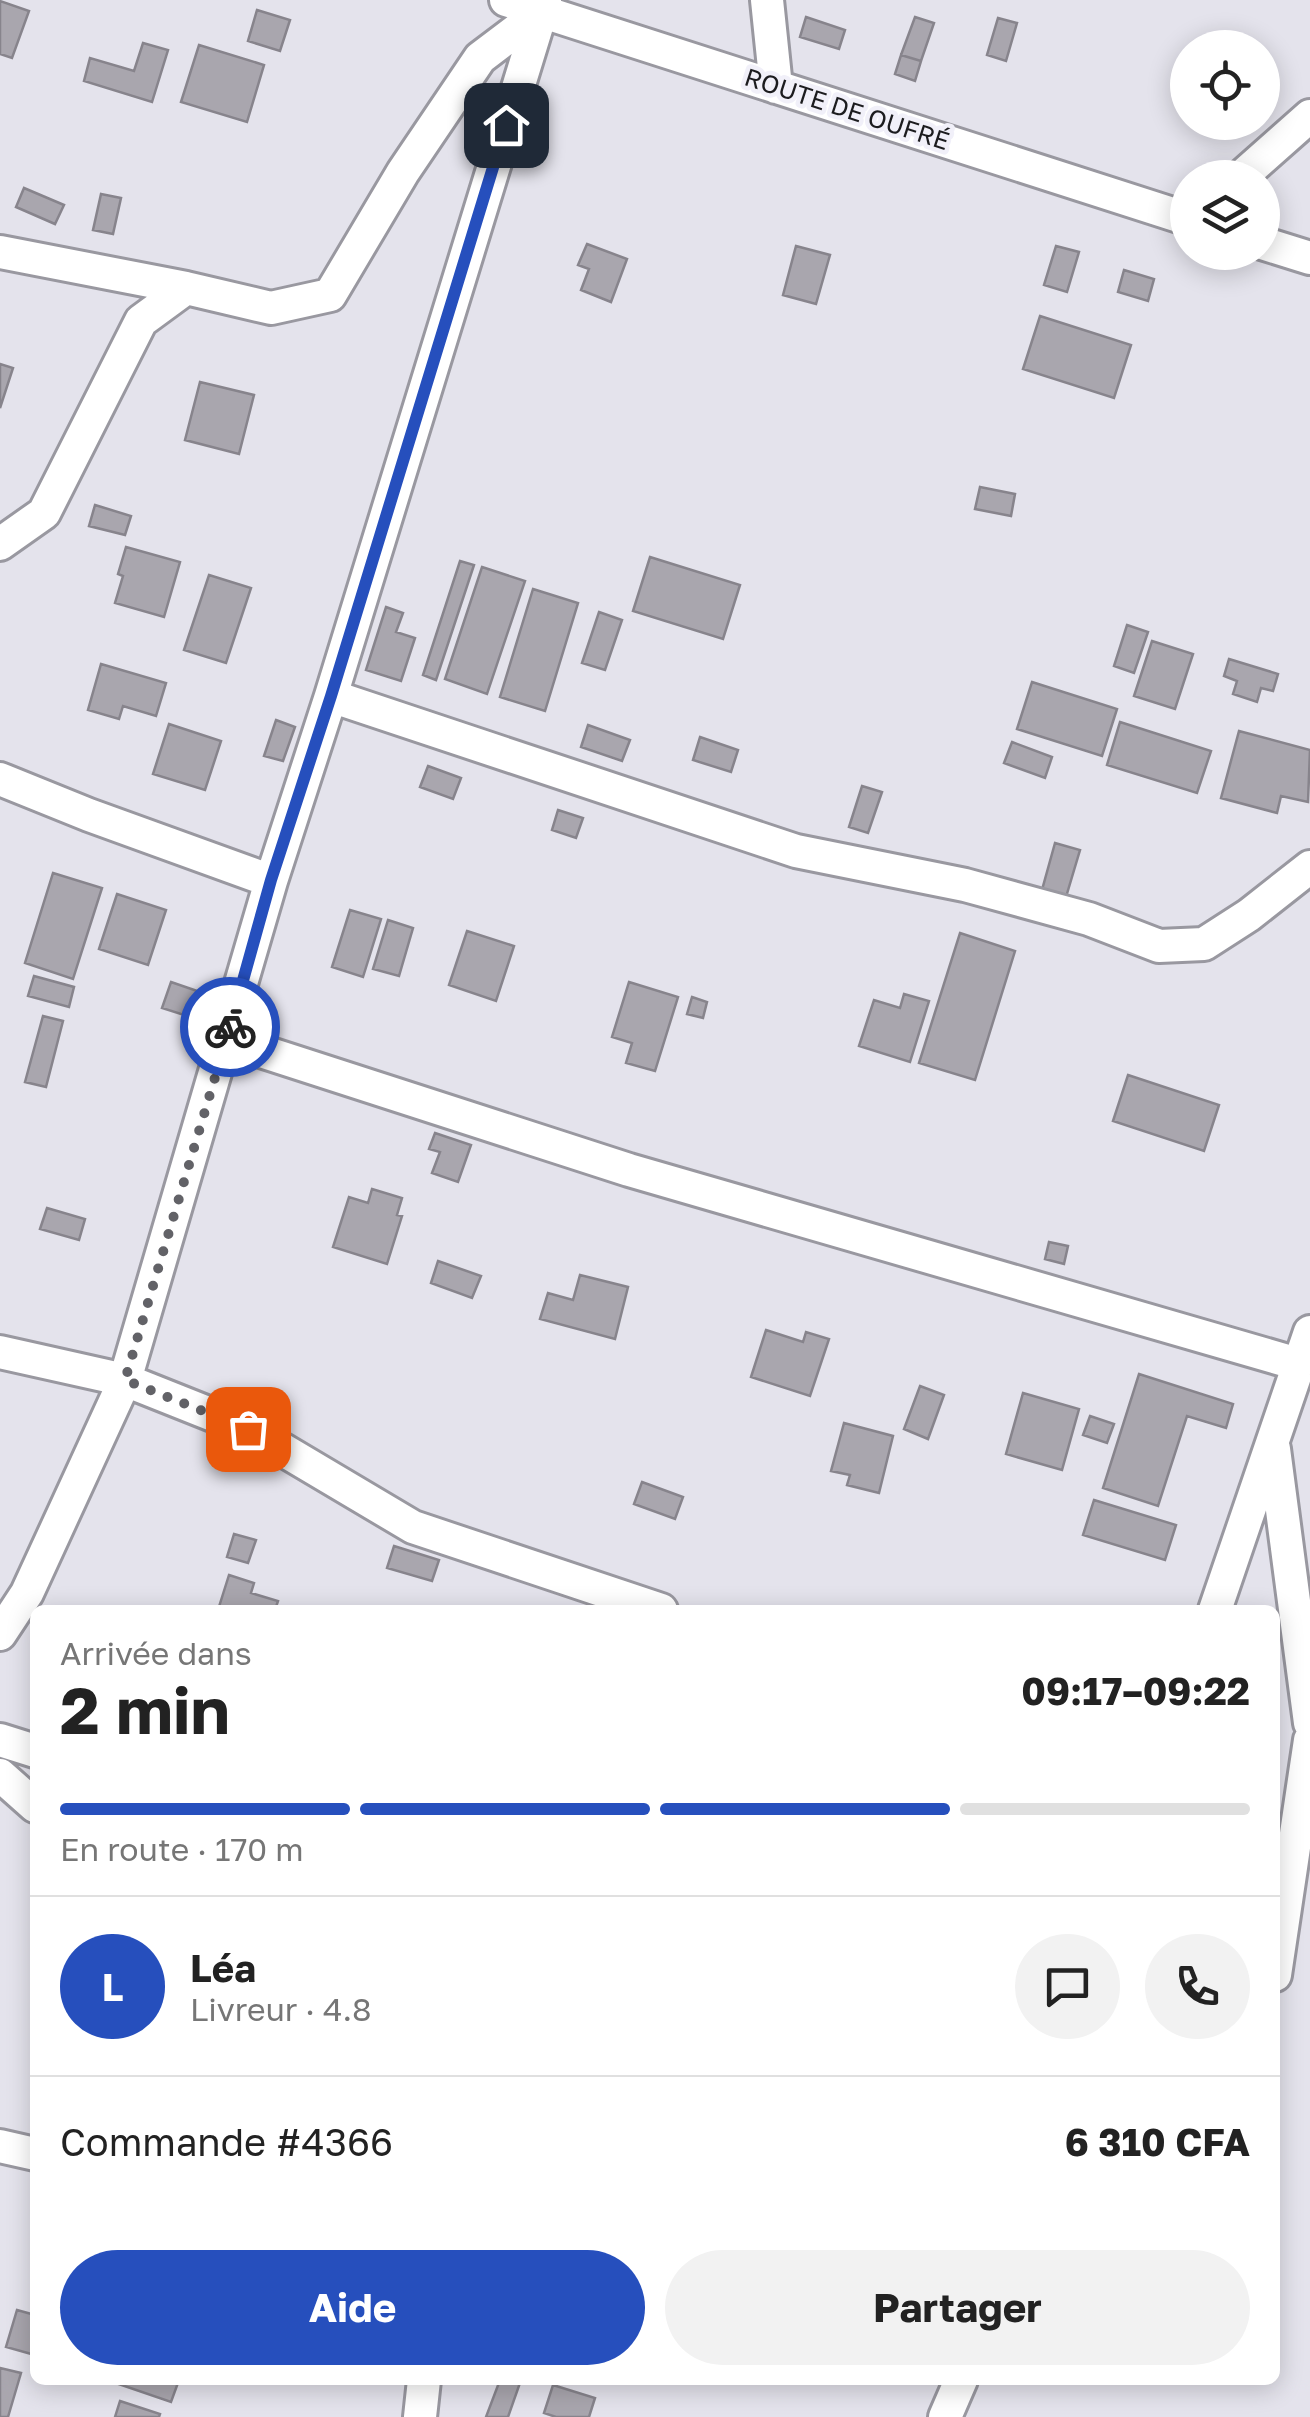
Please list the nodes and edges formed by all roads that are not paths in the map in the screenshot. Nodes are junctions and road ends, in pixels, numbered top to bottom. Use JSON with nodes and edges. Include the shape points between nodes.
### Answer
{"nodes":[{"id":1,"x":506,"y":0,"type":"edge"},
{"id":2,"x":768,"y":0,"type":"edge"},
{"id":3,"x":543,"y":6,"type":"edge"},
{"id":4,"x":776,"y":87,"type":"junction"},
{"id":5,"x":1310,"y":116,"type":"edge"},
{"id":6,"x":1260,"y":160,"type":"edge"},
{"id":7,"x":1170,"y":213,"type":"edge"},
{"id":8,"x":1280,"y":249,"type":"edge"},
{"id":9,"x":0,"y":252,"type":"edge"},
{"id":10,"x":1310,"y":258,"type":"edge"},
{"id":11,"x":186,"y":288,"type":"junction"},
{"id":12,"x":0,"y":544,"type":"edge"},
{"id":13,"x":331,"y":696,"type":"junction"},
{"id":14,"x":0,"y":779,"type":"edge"},
{"id":15,"x":1310,"y":867,"type":"edge"},
{"id":16,"x":271,"y":880,"type":"junction"},
{"id":17,"x":226,"y":1040,"type":"junction"},
{"id":18,"x":1310,"y":1332,"type":"edge"},
{"id":19,"x":0,"y":1352,"type":"edge"},
{"id":20,"x":1298,"y":1364,"type":"junction"},
{"id":21,"x":125,"y":1380,"type":"junction"},
{"id":22,"x":1273,"y":1440,"type":"junction"},
{"id":23,"x":646,"y":1605,"type":"edge"},
{"id":24,"x":1217,"y":1605,"type":"edge"},
{"id":25,"x":0,"y":1634,"type":"edge"},
{"id":26,"x":1310,"y":1723,"type":"edge"},
{"id":27,"x":0,"y":1740,"type":"edge"},
{"id":28,"x":1310,"y":1740,"type":"edge"},
{"id":29,"x":30,"y":1749,"type":"edge"},
{"id":30,"x":0,"y":1774,"type":"edge"},
{"id":31,"x":30,"y":1801,"type":"edge"},
{"id":32,"x":1280,"y":1941,"type":"edge"},
{"id":33,"x":0,"y":2146,"type":"edge"},
{"id":34,"x":30,"y":2153,"type":"edge"},
{"id":35,"x":423,"y":2385,"type":"edge"},
{"id":36,"x":959,"y":2385,"type":"edge"},
{"id":37,"x":420,"y":2417,"type":"edge"},
{"id":38,"x":946,"y":2417,"type":"edge"}],
"edges":[{"from":1,"to":3,"type":"street","name":"ROUTE DE OUFRÉ"},
{"from":2,"to":4,"type":"street"},
{"from":3,"to":4,"type":"street","name":"ROUTE DE OUFRÉ"},
{"from":3,"to":11,"type":"street","via":[[480,58],[330,295],[271,308]]},
{"from":3,"to":13,"type":"street"},
{"from":4,"to":7,"type":"street","name":"ROUTE DE OUFRÉ"},
{"from":5,"to":6,"type":"street"},
{"from":8,"to":10,"type":"street"},
{"from":9,"to":11,"type":"street"},
{"from":11,"to":12,"type":"street","via":[[142,321],[44,513]]},
{"from":13,"to":15,"type":"street","via":[[796,852],[965,885],[1090,919],[1159,946],[1204,944]]},
{"from":13,"to":16,"type":"street"},
{"from":14,"to":16,"type":"street"},
{"from":16,"to":17,"type":"street"},
{"from":17,"to":20,"type":"street","via":[[648,1176]]},
{"from":17,"to":21,"type":"street"},
{"from":18,"to":20,"type":"street"},
{"from":19,"to":21,"type":"street"},
{"from":20,"to":22,"type":"street"},
{"from":21,"to":23,"type":"street","via":[[248,1429],[413,1528]]},
{"from":21,"to":25,"type":"street","via":[[27,1592]]},
{"from":22,"to":24,"type":"street"},
{"from":22,"to":26,"type":"street"},
{"from":27,"to":29,"type":"street"},
{"from":28,"to":32,"type":"street"},
{"from":30,"to":31,"type":"street"},
{"from":33,"to":34,"type":"street"},
{"from":35,"to":37,"type":"street"},
{"from":36,"to":38,"type":"street"}]}
